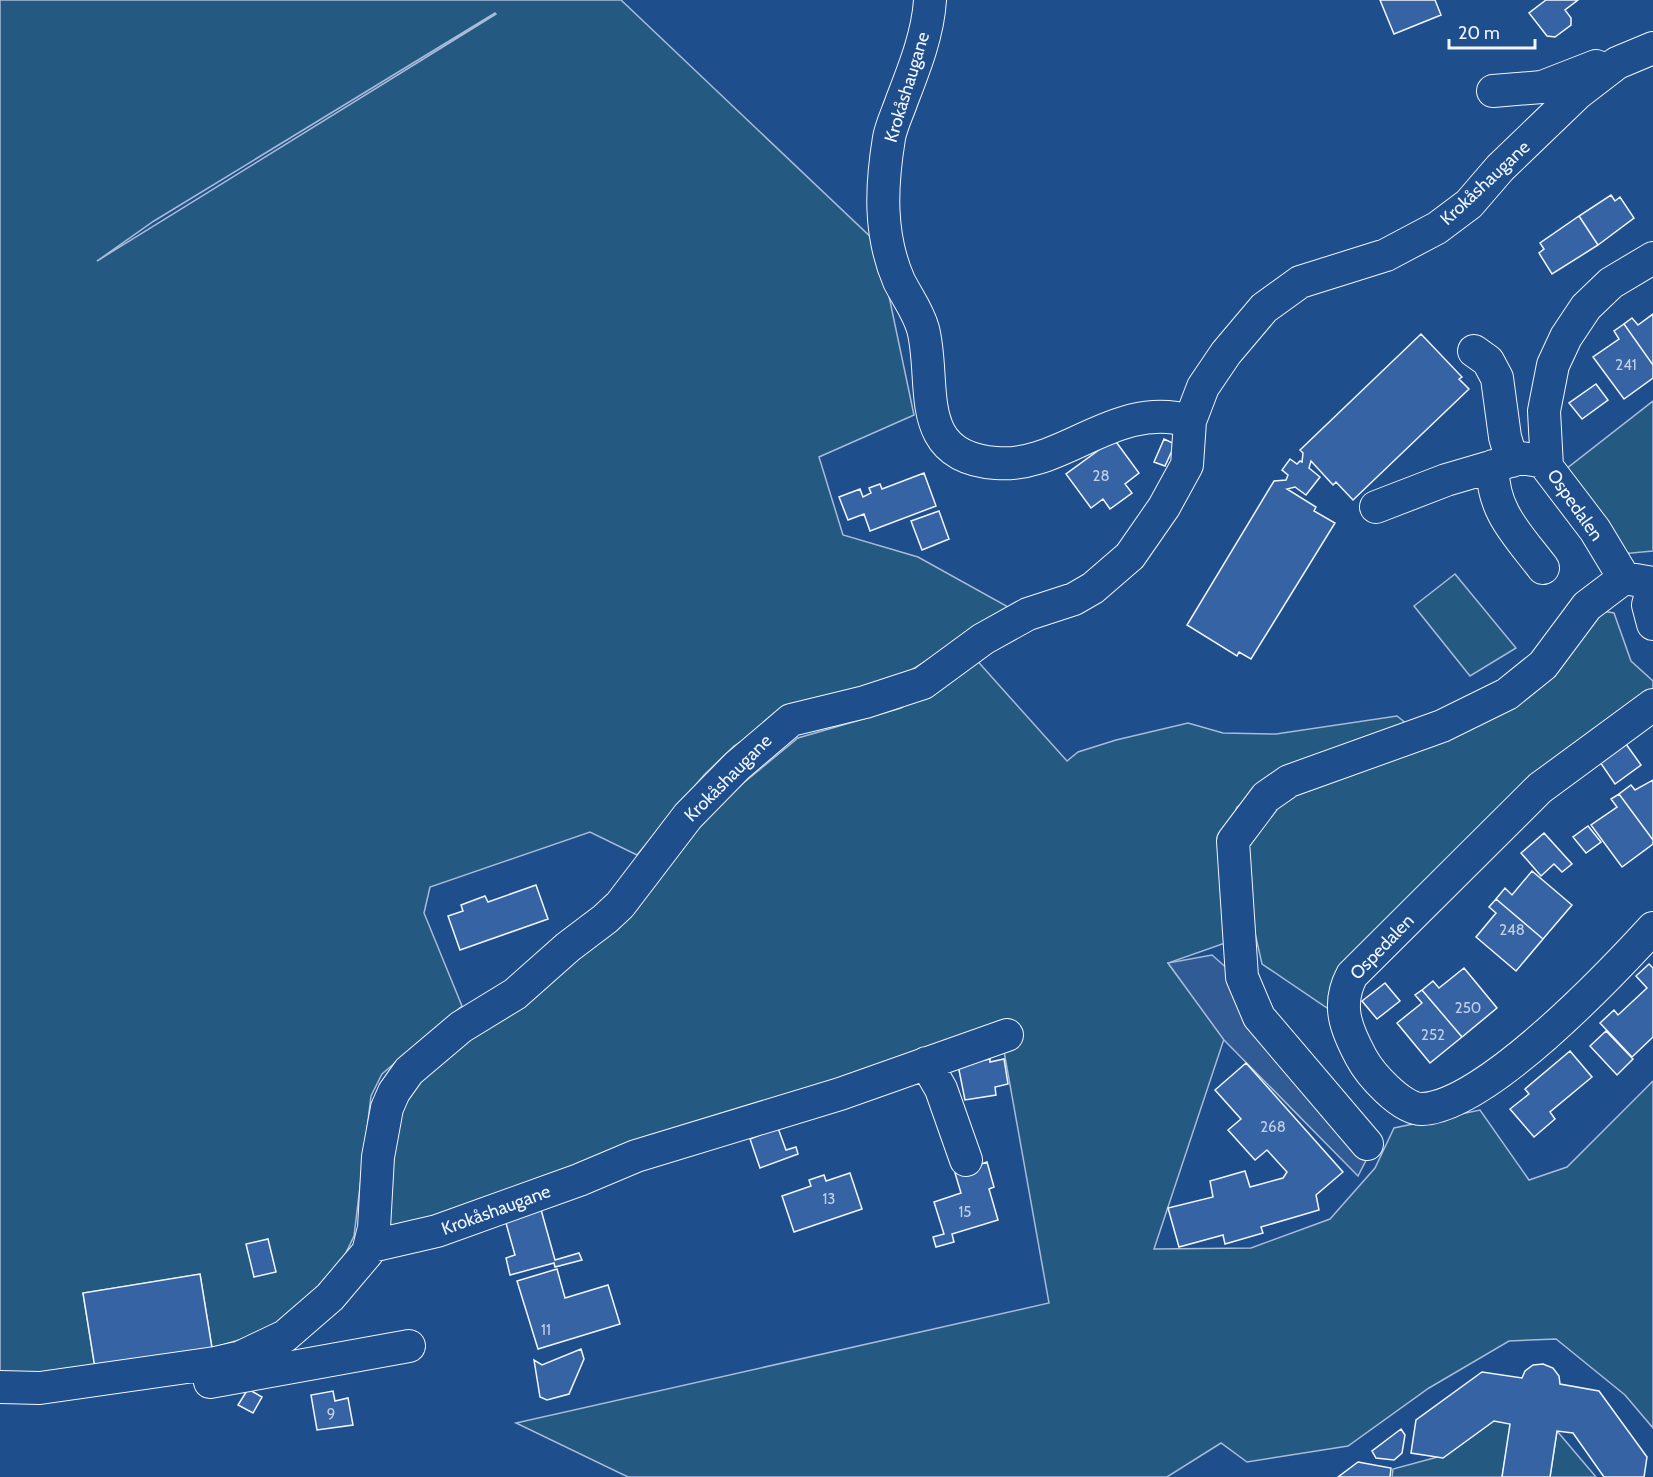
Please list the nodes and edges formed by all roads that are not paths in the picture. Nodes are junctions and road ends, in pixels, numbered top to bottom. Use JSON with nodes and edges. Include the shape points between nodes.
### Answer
{"nodes":[{"id":1,"x":930,"y":0,"type":"edge"},
{"id":2,"x":1653,"y":48,"type":"edge"},
{"id":3,"x":1617,"y":63,"type":"junction"},
{"id":4,"x":1493,"y":91,"type":"dead end"},
{"id":5,"x":1653,"y":258,"type":"edge"},
{"id":6,"x":1474,"y":351,"type":"dead end"},
{"id":7,"x":1191,"y":421,"type":"junction"},
{"id":8,"x":1546,"y":462,"type":"junction"},
{"id":9,"x":1503,"y":463,"type":"junction"},
{"id":10,"x":1376,"y":507,"type":"dead end"},
{"id":11,"x":1543,"y":568,"type":"dead end"},
{"id":12,"x":1643,"y":582,"type":"edge"},
{"id":13,"x":1653,"y":624,"type":"edge"},
{"id":14,"x":1653,"y":705,"type":"edge"},
{"id":15,"x":1653,"y":928,"type":"edge"},
{"id":16,"x":1007,"y":1035,"type":"dead end"},
{"id":17,"x":926,"y":1063,"type":"junction"},
{"id":18,"x":1367,"y":1144,"type":"dead end"},
{"id":19,"x":966,"y":1160,"type":"dead end"},
{"id":20,"x":372,"y":1246,"type":"junction"},
{"id":21,"x":409,"y":1346,"type":"dead end"},
{"id":22,"x":174,"y":1367,"type":"junction"},
{"id":23,"x":0,"y":1387,"type":"edge"}],
"edges":[{"from":1,"to":7,"type":"street","name":"Krokåshaugane","via":[[916,62],[889,136],[882,223],[896,271],[923,331],[935,425],[961,454],[997,464],[1040,456],[1115,424],[1149,417]]},
{"from":2,"to":3,"type":"street","name":"Krokåshaugane"},
{"from":3,"to":4,"type":"street","name":"Krokåshaugane","via":[[1579,71],[1542,87]]},
{"from":3,"to":7,"type":"street","name":"Krokåshaugane","via":[[1578,93],[1500,168],[1469,204],[1437,228],[1386,255],[1300,282],[1264,308],[1203,387]]},
{"from":5,"to":8,"type":"street","name":"Ospedalen","via":[[1611,283],[1586,307],[1566,337],[1552,365],[1544,411]]},
{"from":6,"to":9,"type":"street","via":[[1488,361],[1497,378]]},
{"from":7,"to":20,"type":"street","name":"Krokåshaugane","via":[[1186,465],[1164,507],[1130,556],[1094,588],[1028,614],[992,634],[923,683],[781,726],[688,816],[620,905],[515,994],[461,1027],[409,1071],[387,1108],[378,1157]]},
{"from":8,"to":9,"type":"street","name":"Ospedalen","via":[[1521,458]]},
{"from":8,"to":12,"type":"street","name":"Ospedalen","via":[[1595,530]]},
{"from":9,"to":10,"type":"street","name":"Ospedalen"},
{"from":9,"to":11,"type":"street","via":[[1492,486],[1502,514]]},
{"from":12,"to":13,"type":"street"},
{"from":12,"to":18,"type":"street","via":[[1587,606],[1543,665],[1507,694],[1442,726],[1289,782],[1266,797],[1233,841],[1242,978],[1259,1017]]},
{"from":14,"to":15,"type":"street","name":"Ospedalen","via":[[1540,788],[1352,975],[1342,1010],[1363,1060],[1392,1093],[1420,1109],[1437,1106],[1502,1072],[1613,972]]},
{"from":16,"to":17,"type":"street","name":"Krokåshaugane"},
{"from":17,"to":19,"type":"street","via":[[941,1089]]},
{"from":17,"to":20,"type":"street","name":"Krokåshaugane","via":[[840,1094],[636,1156],[437,1231]]},
{"from":20,"to":22,"type":"street","via":[[330,1297],[285,1336],[241,1357],[215,1364]]},
{"from":21,"to":22,"type":"street","via":[[214,1383],[193,1380]]},
{"from":22,"to":23,"type":"street","via":[[40,1388]]}]}
